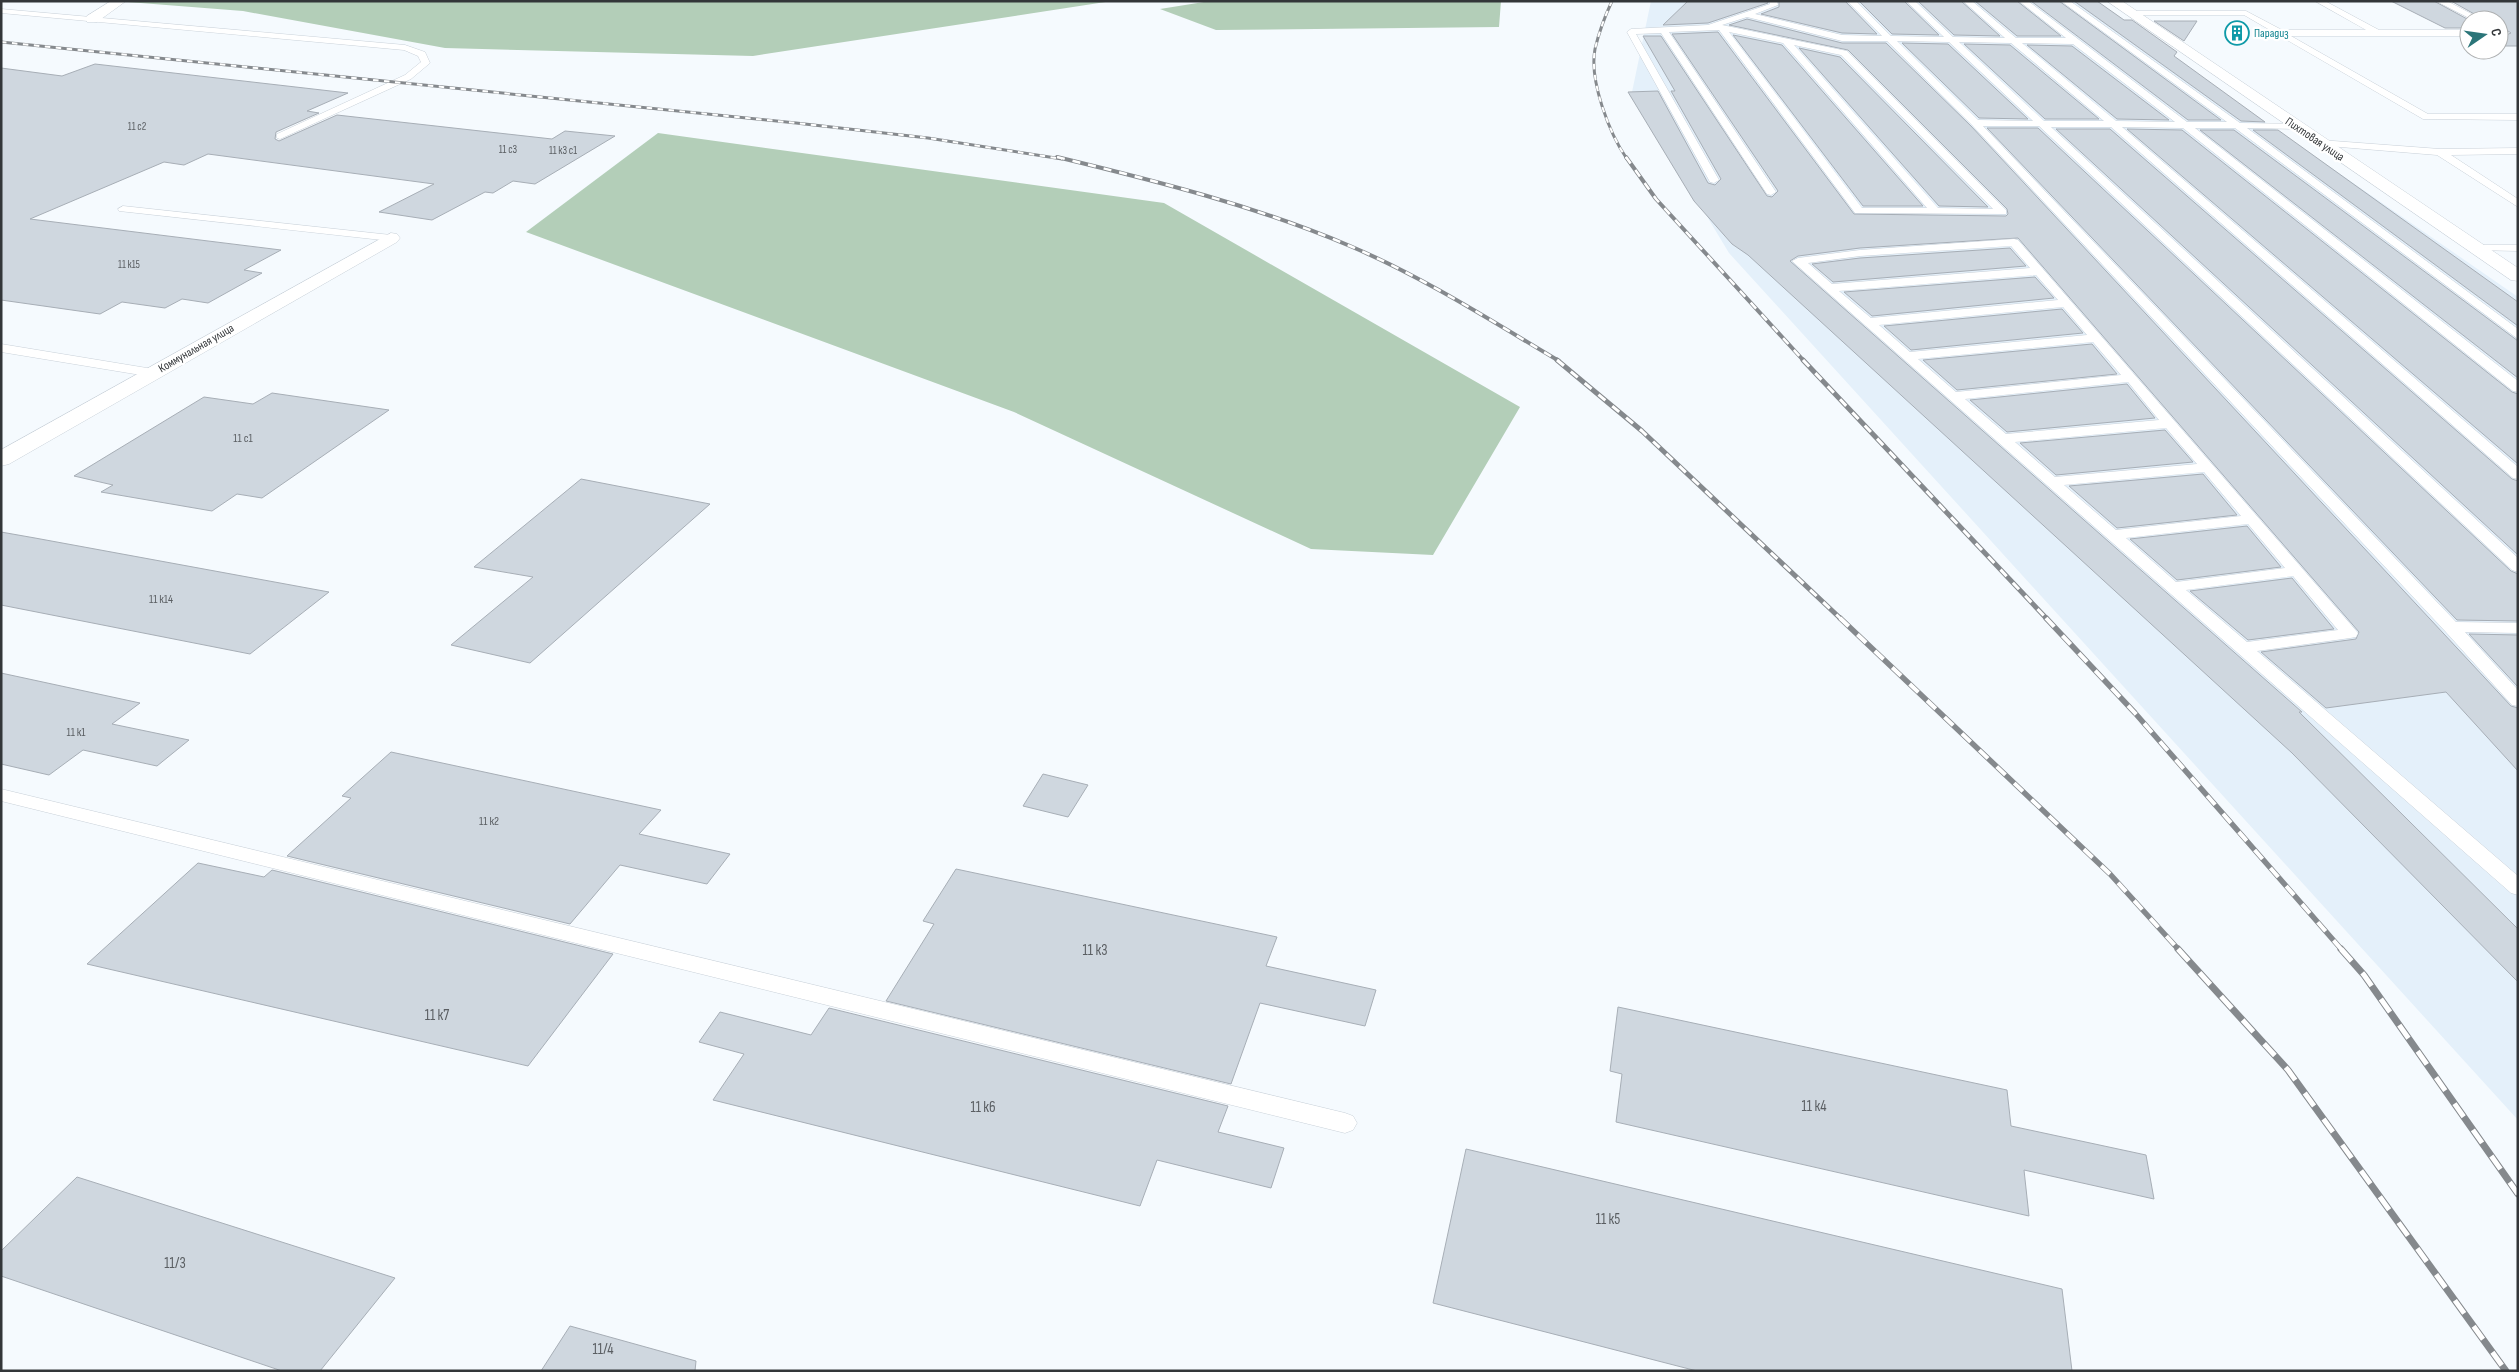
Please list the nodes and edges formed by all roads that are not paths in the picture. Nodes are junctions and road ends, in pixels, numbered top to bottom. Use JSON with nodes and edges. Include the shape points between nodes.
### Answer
{"nodes":[{"id":1,"x":120,"y":1,"type":"edge"},
{"id":2,"x":1773,"y":1,"type":"edge"},
{"id":3,"x":1851,"y":1,"type":"edge"},
{"id":4,"x":1910,"y":1,"type":"edge"},
{"id":5,"x":1967,"y":1,"type":"edge"},
{"id":6,"x":2023,"y":1,"type":"edge"},
{"id":7,"x":2065,"y":1,"type":"edge"},
{"id":8,"x":2114,"y":1,"type":"edge"},
{"id":9,"x":2319,"y":1,"type":"edge"},
{"id":10,"x":2440,"y":1,"type":"edge"},
{"id":11,"x":2459,"y":10,"type":"edge"},
{"id":12,"x":1,"y":11,"type":"edge"},
{"id":13,"x":2130,"y":13,"type":"junction"},
{"id":14,"x":1745,"y":14,"type":"junction"},
{"id":15,"x":92,"y":19,"type":"junction"},
{"id":16,"x":1717,"y":27,"type":"junction"},
{"id":17,"x":1663,"y":30,"type":"junction"},
{"id":18,"x":2281,"y":33,"type":"junction"},
{"id":19,"x":2377,"y":33,"type":"junction"},
{"id":20,"x":2459,"y":33,"type":"edge"},
{"id":21,"x":1889,"y":40,"type":"junction"},
{"id":22,"x":1950,"y":40,"type":"junction"},
{"id":23,"x":2013,"y":40,"type":"junction"},
{"id":24,"x":1786,"y":41,"type":"junction"},
{"id":25,"x":2074,"y":41,"type":"junction"},
{"id":26,"x":2518,"y":117,"type":"edge"},
{"id":27,"x":1975,"y":123,"type":"junction"},
{"id":28,"x":2044,"y":124,"type":"junction"},
{"id":29,"x":2114,"y":125,"type":"junction"},
{"id":30,"x":2185,"y":126,"type":"junction"},
{"id":31,"x":2238,"y":126,"type":"junction"},
{"id":32,"x":2296,"y":126,"type":"junction"},
{"id":33,"x":280,"y":136,"type":"dead end"},
{"id":34,"x":2320,"y":143,"type":"junction"},
{"id":35,"x":2518,"y":151,"type":"edge"},
{"id":36,"x":2440,"y":152,"type":"junction"},
{"id":37,"x":1714,"y":180,"type":"dead end"},
{"id":38,"x":1771,"y":192,"type":"dead end"},
{"id":39,"x":2518,"y":204,"type":"edge"},
{"id":40,"x":123,"y":209,"type":"dead end"},
{"id":41,"x":1935,"y":211,"type":"junction"},
{"id":42,"x":391,"y":238,"type":"joint"},
{"id":43,"x":2478,"y":248,"type":"junction"},
{"id":44,"x":2518,"y":248,"type":"edge"},
{"id":45,"x":2039,"y":270,"type":"junction"},
{"id":46,"x":2518,"y":276,"type":"edge"},
{"id":47,"x":1828,"y":288,"type":"junction"},
{"id":48,"x":2067,"y":303,"type":"junction"},
{"id":49,"x":1868,"y":322,"type":"junction"},
{"id":50,"x":2518,"y":335,"type":"edge"},
{"id":51,"x":2097,"y":338,"type":"junction"},
{"id":52,"x":1,"y":348,"type":"edge"},
{"id":53,"x":1906,"y":356,"type":"junction"},
{"id":54,"x":153,"y":372,"type":"junction"},
{"id":55,"x":2132,"y":378,"type":"junction"},
{"id":56,"x":2518,"y":388,"type":"edge"},
{"id":57,"x":1952,"y":396,"type":"junction"},
{"id":58,"x":2170,"y":423,"type":"junction"},
{"id":59,"x":2002,"y":439,"type":"junction"},
{"id":60,"x":1,"y":459,"type":"edge"},
{"id":61,"x":2208,"y":467,"type":"junction"},
{"id":62,"x":2518,"y":475,"type":"edge"},
{"id":63,"x":2051,"y":482,"type":"junction"},
{"id":64,"x":2252,"y":519,"type":"junction"},
{"id":65,"x":2113,"y":535,"type":"junction"},
{"id":66,"x":2518,"y":567,"type":"edge"},
{"id":67,"x":2297,"y":572,"type":"junction"},
{"id":68,"x":2172,"y":587,"type":"junction"},
{"id":69,"x":2451,"y":627,"type":"junction"},
{"id":70,"x":2518,"y":628,"type":"edge"},
{"id":71,"x":2242,"y":648,"type":"junction"},
{"id":72,"x":2518,"y":701,"type":"edge"},
{"id":73,"x":1,"y":796,"type":"edge"},
{"id":74,"x":2518,"y":888,"type":"edge"},
{"id":75,"x":1345,"y":1123,"type":"dead end"}],
"edges":[{"from":1,"to":15,"type":"street"},
{"from":2,"to":14,"type":"lane","via":[[1774,5]]},
{"from":3,"to":21,"type":"lane"},
{"from":4,"to":22,"type":"lane"},
{"from":5,"to":23,"type":"lane"},
{"from":6,"to":25,"type":"lane"},
{"from":7,"to":31,"type":"lane"},
{"from":8,"to":13,"type":"street","name":"Пихтовая улица"},
{"from":9,"to":19,"type":"lane"},
{"from":10,"to":11,"type":"lane"},
{"from":12,"to":15,"type":"lane"},
{"from":13,"to":18,"type":"lane","via":[[2246,13]]},
{"from":13,"to":32,"type":"street","name":"Пихтовая улица"},
{"from":14,"to":16,"type":"lane"},
{"from":14,"to":21,"type":"lane","via":[[1842,38]]},
{"from":15,"to":33,"type":"lane","via":[[405,48],[422,54],[426,63],[408,77]]},
{"from":16,"to":17,"type":"lane"},
{"from":16,"to":24,"type":"lane"},
{"from":16,"to":41,"type":"lane","via":[[1859,211]]},
{"from":17,"to":37,"type":"lane","via":[[1631,32]]},
{"from":17,"to":38,"type":"lane"},
{"from":18,"to":19,"type":"lane"},
{"from":18,"to":26,"type":"lane","via":[[2426,118]]},
{"from":19,"to":20,"type":"lane"},
{"from":21,"to":22,"type":"lane"},
{"from":21,"to":27,"type":"lane"},
{"from":22,"to":23,"type":"lane"},
{"from":22,"to":28,"type":"lane"},
{"from":23,"to":25,"type":"lane"},
{"from":23,"to":29,"type":"lane"},
{"from":24,"to":41,"type":"lane"},
{"from":24,"to":41,"type":"lane","via":[[1844,53],[2002,212]]},
{"from":25,"to":30,"type":"lane"},
{"from":27,"to":28,"type":"lane"},
{"from":27,"to":69,"type":"lane"},
{"from":28,"to":29,"type":"lane"},
{"from":28,"to":66,"type":"lane"},
{"from":29,"to":30,"type":"lane"},
{"from":29,"to":62,"type":"lane"},
{"from":30,"to":31,"type":"lane"},
{"from":30,"to":56,"type":"lane"},
{"from":31,"to":32,"type":"lane"},
{"from":31,"to":50,"type":"lane"},
{"from":32,"to":34,"type":"street","name":"Пихтовая улица"},
{"from":34,"to":36,"type":"lane"},
{"from":34,"to":43,"type":"street","name":"Пихтовая улица"},
{"from":35,"to":36,"type":"lane"},
{"from":36,"to":39,"type":"lane"},
{"from":40,"to":42,"type":"lane"},
{"from":42,"to":54,"type":"street","name":"Коммунальная улица"},
{"from":43,"to":44,"type":"lane"},
{"from":43,"to":46,"type":"street","name":"Пихтовая улица"},
{"from":45,"to":47,"type":"lane"},
{"from":45,"to":47,"type":"lane","via":[[2014,242],[1860,253],[1798,261]]},
{"from":45,"to":48,"type":"lane"},
{"from":47,"to":49,"type":"lane"},
{"from":48,"to":49,"type":"lane"},
{"from":48,"to":51,"type":"lane"},
{"from":49,"to":53,"type":"lane"},
{"from":51,"to":53,"type":"lane"},
{"from":51,"to":55,"type":"lane"},
{"from":52,"to":54,"type":"lane"},
{"from":53,"to":57,"type":"lane"},
{"from":54,"to":60,"type":"street","name":"Коммунальная улица"},
{"from":55,"to":57,"type":"lane"},
{"from":55,"to":58,"type":"lane"},
{"from":57,"to":59,"type":"lane"},
{"from":58,"to":59,"type":"lane"},
{"from":58,"to":61,"type":"lane"},
{"from":59,"to":63,"type":"lane"},
{"from":61,"to":63,"type":"lane"},
{"from":61,"to":64,"type":"lane"},
{"from":63,"to":65,"type":"lane"},
{"from":64,"to":65,"type":"lane"},
{"from":64,"to":67,"type":"lane"},
{"from":65,"to":68,"type":"lane"},
{"from":67,"to":68,"type":"lane"},
{"from":67,"to":71,"type":"lane","via":[[2350,633]]},
{"from":68,"to":71,"type":"lane"},
{"from":69,"to":70,"type":"lane"},
{"from":69,"to":72,"type":"lane"},
{"from":71,"to":74,"type":"lane"},
{"from":73,"to":75,"type":"lane"}]}
